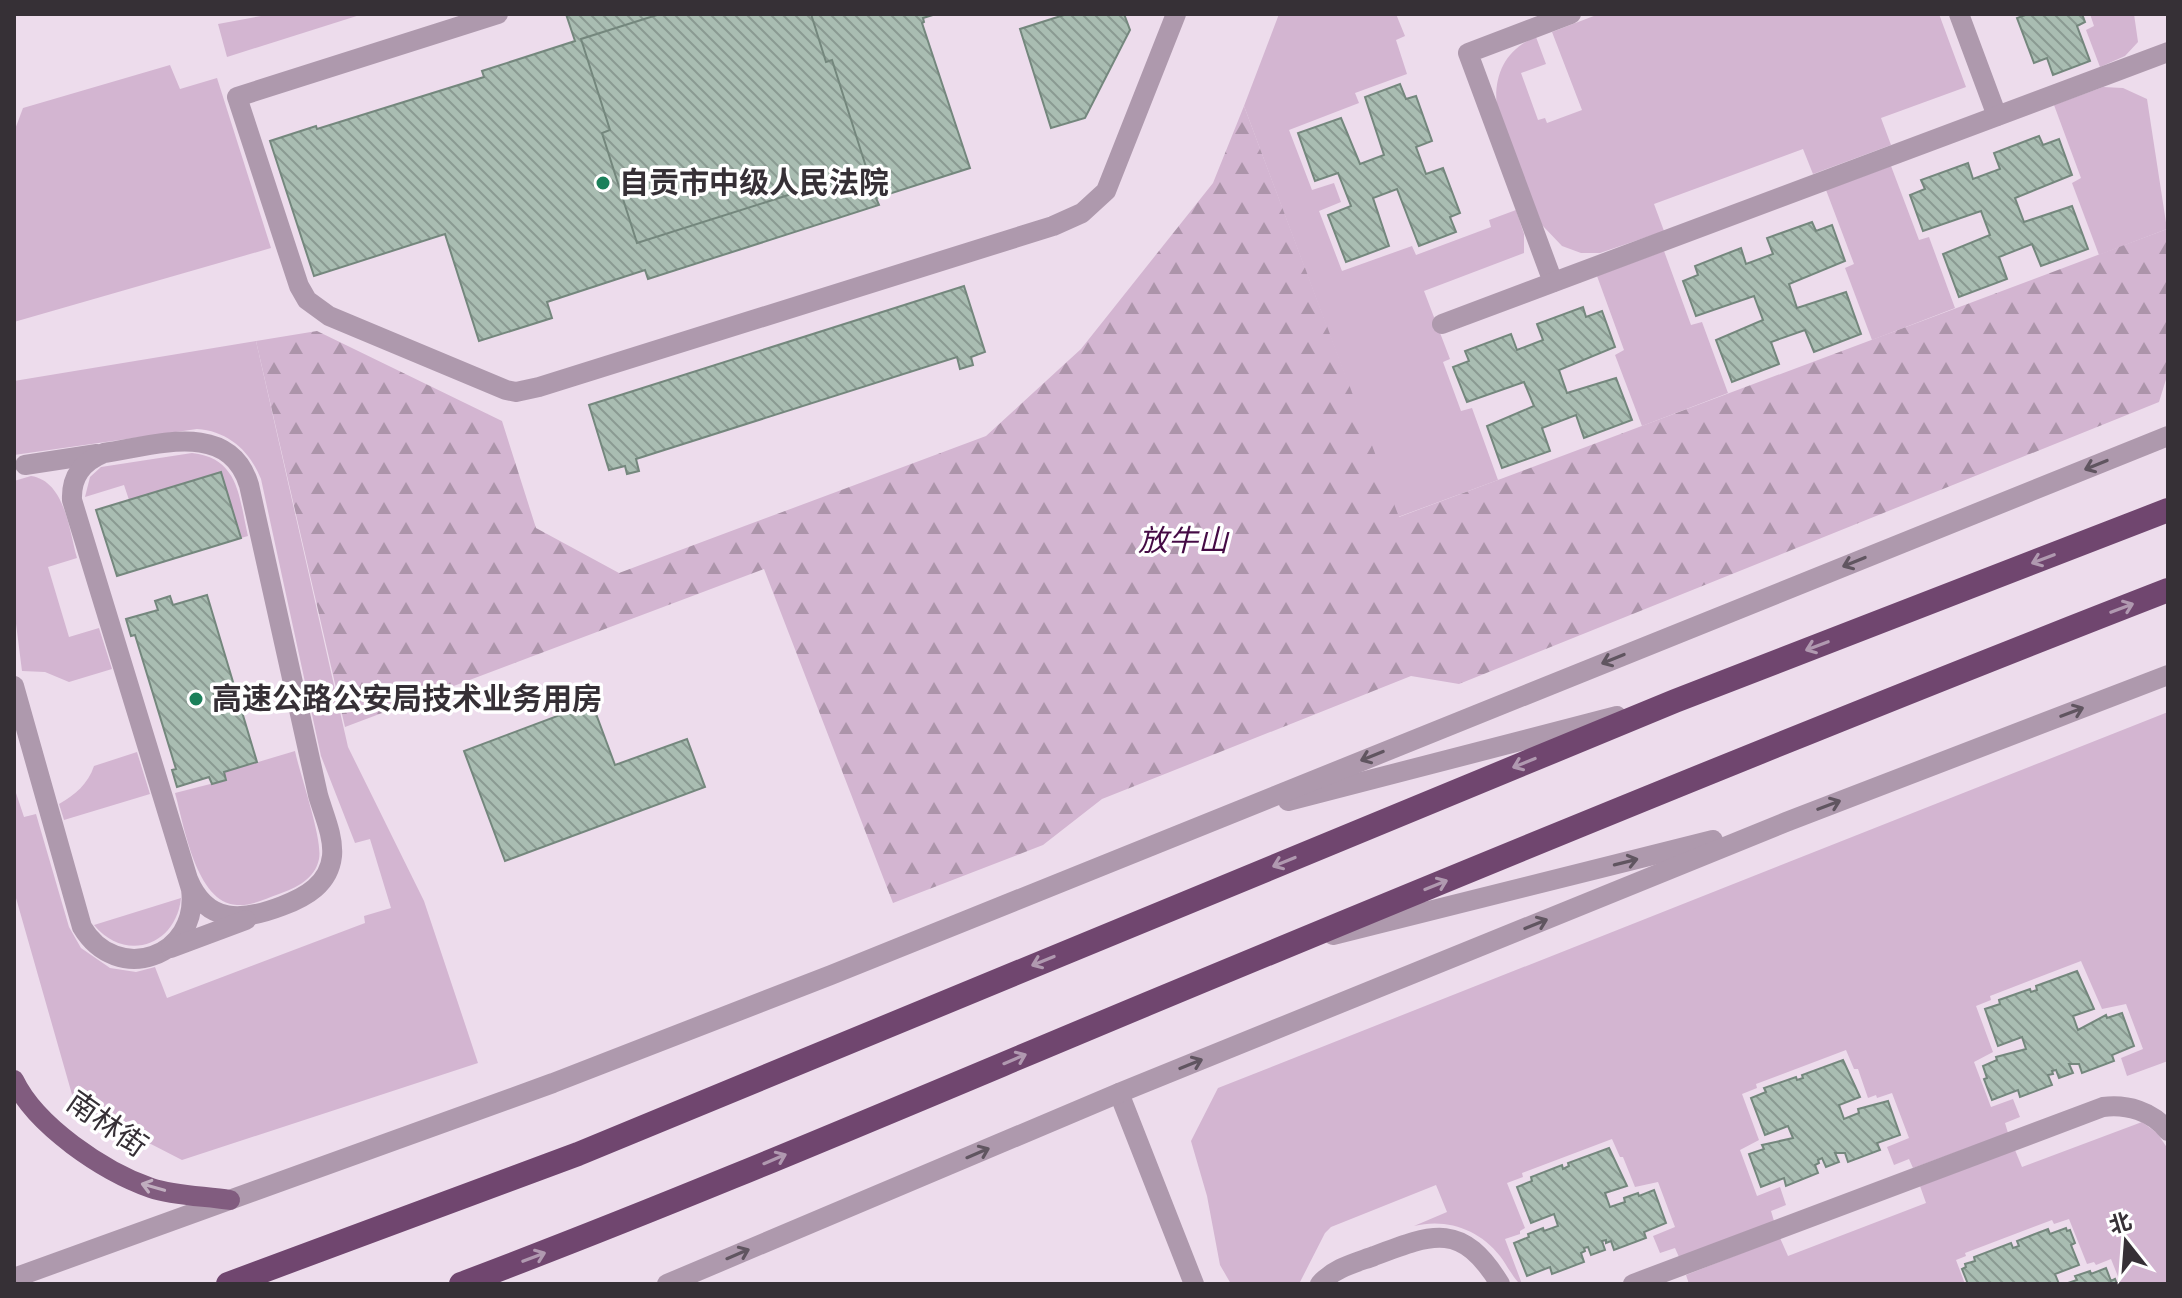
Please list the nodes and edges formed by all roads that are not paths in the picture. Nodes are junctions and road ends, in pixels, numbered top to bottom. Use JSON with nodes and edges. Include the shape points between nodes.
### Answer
{"nodes":[{"id":1,"x":498,"y":14,"type":"edge"},
{"id":2,"x":1176,"y":14,"type":"edge"},
{"id":3,"x":1571,"y":14,"type":"edge"},
{"id":4,"x":1959,"y":14,"type":"edge"},
{"id":5,"x":2168,"y":52,"type":"edge"},
{"id":6,"x":1997,"y":116,"type":"junction"},
{"id":7,"x":1553,"y":282,"type":"junction"},
{"id":8,"x":1442,"y":324,"type":"dead end"},
{"id":9,"x":2168,"y":436,"type":"edge"},
{"id":10,"x":104,"y":453,"type":"junction"},
{"id":11,"x":20,"y":466,"type":"edge"},
{"id":12,"x":72,"y":500,"type":"junction"},
{"id":13,"x":2168,"y":510,"type":"edge"},
{"id":14,"x":2168,"y":590,"type":"edge"},
{"id":15,"x":2168,"y":675,"type":"edge"},
{"id":16,"x":14,"y":686,"type":"edge"},
{"id":17,"x":1675,"y":701,"type":"junction"},
{"id":18,"x":22,"y":744,"type":"edge"},
{"id":19,"x":1205,"y":822,"type":"junction"},
{"id":20,"x":1786,"y":822,"type":"junction"},
{"id":21,"x":188,"y":879,"type":"junction"},
{"id":22,"x":257,"y":915,"type":"junction"},
{"id":23,"x":1279,"y":949,"type":"junction"},
{"id":24,"x":153,"y":955,"type":"junction"},
{"id":25,"x":14,"y":1080,"type":"edge"},
{"id":26,"x":1119,"y":1093,"type":"junction"},
{"id":27,"x":2168,"y":1131,"type":"edge"},
{"id":28,"x":230,"y":1200,"type":"junction"},
{"id":29,"x":14,"y":1278,"type":"edge"},
{"id":30,"x":228,"y":1284,"type":"edge"},
{"id":31,"x":461,"y":1284,"type":"edge"},
{"id":32,"x":667,"y":1284,"type":"edge"},
{"id":33,"x":1194,"y":1284,"type":"edge"},
{"id":34,"x":1320,"y":1284,"type":"edge"},
{"id":35,"x":1500,"y":1284,"type":"edge"},
{"id":36,"x":1633,"y":1284,"type":"edge"}],
"edges":[{"from":1,"to":2,"type":"street","via":[[237,97],[307,300],[344,323],[516,392],[1082,213],[1106,191]]},
{"from":3,"to":7,"type":"street","via":[[1468,53]]},
{"from":4,"to":6,"type":"street"},
{"from":5,"to":6,"type":"street"},
{"from":6,"to":7,"type":"street"},
{"from":7,"to":8,"type":"street"},
{"from":9,"to":19,"type":"street","one_way":true},
{"from":10,"to":11,"type":"street"},
{"from":10,"to":12,"type":"street","via":[[77,473]]},
{"from":10,"to":22,"type":"street","via":[[198,441],[223,448],[247,477],[332,846],[328,870],[317,888]]},
{"from":11,"to":12,"type":"street","via":[[42,466],[58,475]]},
{"from":12,"to":21,"type":"street"},
{"from":13,"to":17,"type":"highway","one_way":true},
{"from":23,"to":14,"type":"highway","one_way":true},
{"from":20,"to":15,"type":"street","one_way":true},
{"from":16,"to":18,"type":"street"},
{"from":17,"to":19,"type":"street"},
{"from":17,"to":30,"type":"highway","one_way":true,"via":[[578,1154]]},
{"from":18,"to":24,"type":"street","via":[[86,934],[114,956]]},
{"from":19,"to":28,"type":"street","via":[[553,1083]]},
{"from":23,"to":20,"type":"street","one_way":true},
{"from":26,"to":20,"type":"street","one_way":true},
{"from":21,"to":22,"type":"street","via":[[197,896],[217,912],[238,918]]},
{"from":21,"to":24,"type":"street","via":[[193,900],[186,930]]},
{"from":22,"to":24,"type":"street"},
{"from":31,"to":23,"type":"highway","one_way":true,"via":[[601,1231]]},
{"from":28,"to":25,"type":"main road","name":"南林街","one_way":true,"via":[[153,1189],[109,1169],[66,1139],[23,1097]]},
{"from":32,"to":26,"type":"street","one_way":true},
{"from":26,"to":33,"type":"street"},
{"from":27,"to":36,"type":"street","via":[[2137,1110],[2103,1107]]},
{"from":28,"to":29,"type":"street"},
{"from":34,"to":35,"type":"street","via":[[1337,1270],[1435,1237],[1470,1247]]}]}
